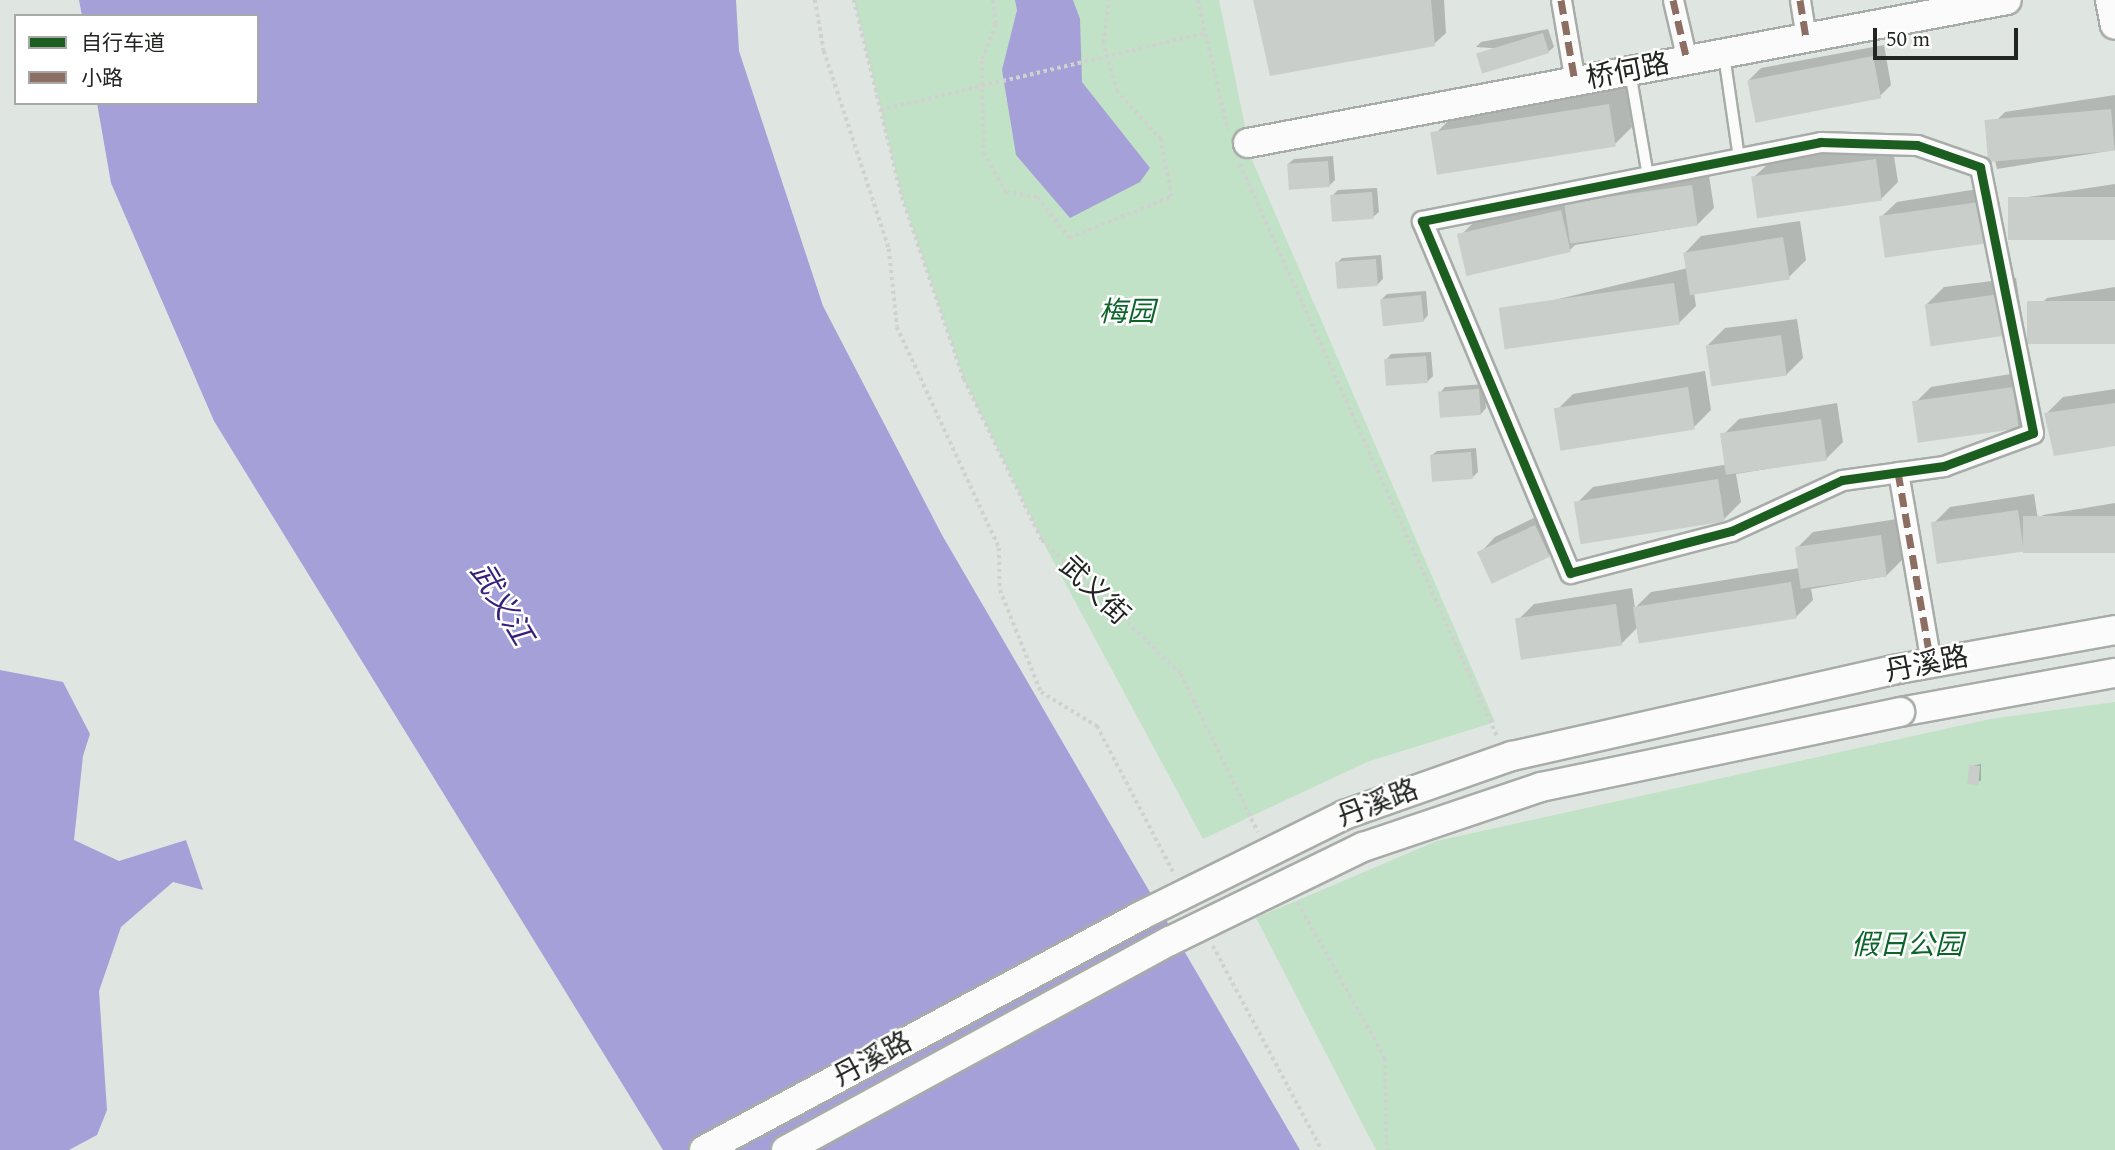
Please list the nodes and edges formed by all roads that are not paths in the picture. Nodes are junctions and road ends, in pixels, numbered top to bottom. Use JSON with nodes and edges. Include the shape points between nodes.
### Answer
{"nodes":[{"id":1,"x":1561,"y":0,"type":"edge"},
{"id":2,"x":1673,"y":0,"type":"edge"},
{"id":3,"x":1800,"y":0,"type":"edge"},
{"id":4,"x":2007,"y":0,"type":"edge"},
{"id":5,"x":2110,"y":0,"type":"edge"},
{"id":6,"x":2115,"y":25,"type":"edge"},
{"id":7,"x":1807,"y":38,"type":"junction"},
{"id":8,"x":1723,"y":54,"type":"junction"},
{"id":9,"x":1687,"y":60,"type":"junction"},
{"id":10,"x":1630,"y":71,"type":"junction"},
{"id":11,"x":1575,"y":82,"type":"junction"},
{"id":12,"x":1239,"y":148,"type":"road end"},
{"id":13,"x":1739,"y":158,"type":"junction"},
{"id":14,"x":1648,"y":176,"type":"junction"},
{"id":15,"x":1898,"y":472,"type":"junction"},
{"id":16,"x":2115,"y":630,"type":"edge"},
{"id":17,"x":1931,"y":663,"type":"junction"},
{"id":18,"x":2115,"y":673,"type":"edge"},
{"id":19,"x":704,"y":1150,"type":"edge"},
{"id":20,"x":786,"y":1150,"type":"edge"}],
"edges":[{"from":1,"to":11,"type":"street"},
{"from":2,"to":9,"type":"street"},
{"from":3,"to":7,"type":"street"},
{"from":4,"to":7,"type":"main road","name":"桥何路"},
{"from":5,"to":6,"type":"main road"},
{"from":7,"to":8,"type":"main road","name":"桥何路"},
{"from":8,"to":9,"type":"main road","name":"桥何路"},
{"from":8,"to":13,"type":"lane"},
{"from":9,"to":10,"type":"main road","name":"桥何路"},
{"from":10,"to":11,"type":"main road","name":"桥何路"},
{"from":10,"to":14,"type":"lane"},
{"from":11,"to":12,"type":"main road","name":"桥何路"},
{"from":13,"to":14,"type":"street"},
{"from":13,"to":15,"type":"street","via":[[1820,142],[1917,145],[1980,167],[2034,433],[1944,466]]},
{"from":14,"to":15,"type":"street","via":[[1422,221],[1570,572],[1731,531],[1842,480]]},
{"from":15,"to":17,"type":"street"},
{"from":16,"to":17,"type":"main road","name":"丹溪路"},
{"from":17,"to":19,"type":"main road","name":"丹溪路","bridge":true,"via":[[1512,756],[1343,815],[1140,916]]},
{"from":18,"to":20,"type":"main road","name":"丹溪路","bridge":true,"via":[[1900,712],[1541,787],[1363,846],[1170,941]]}]}
